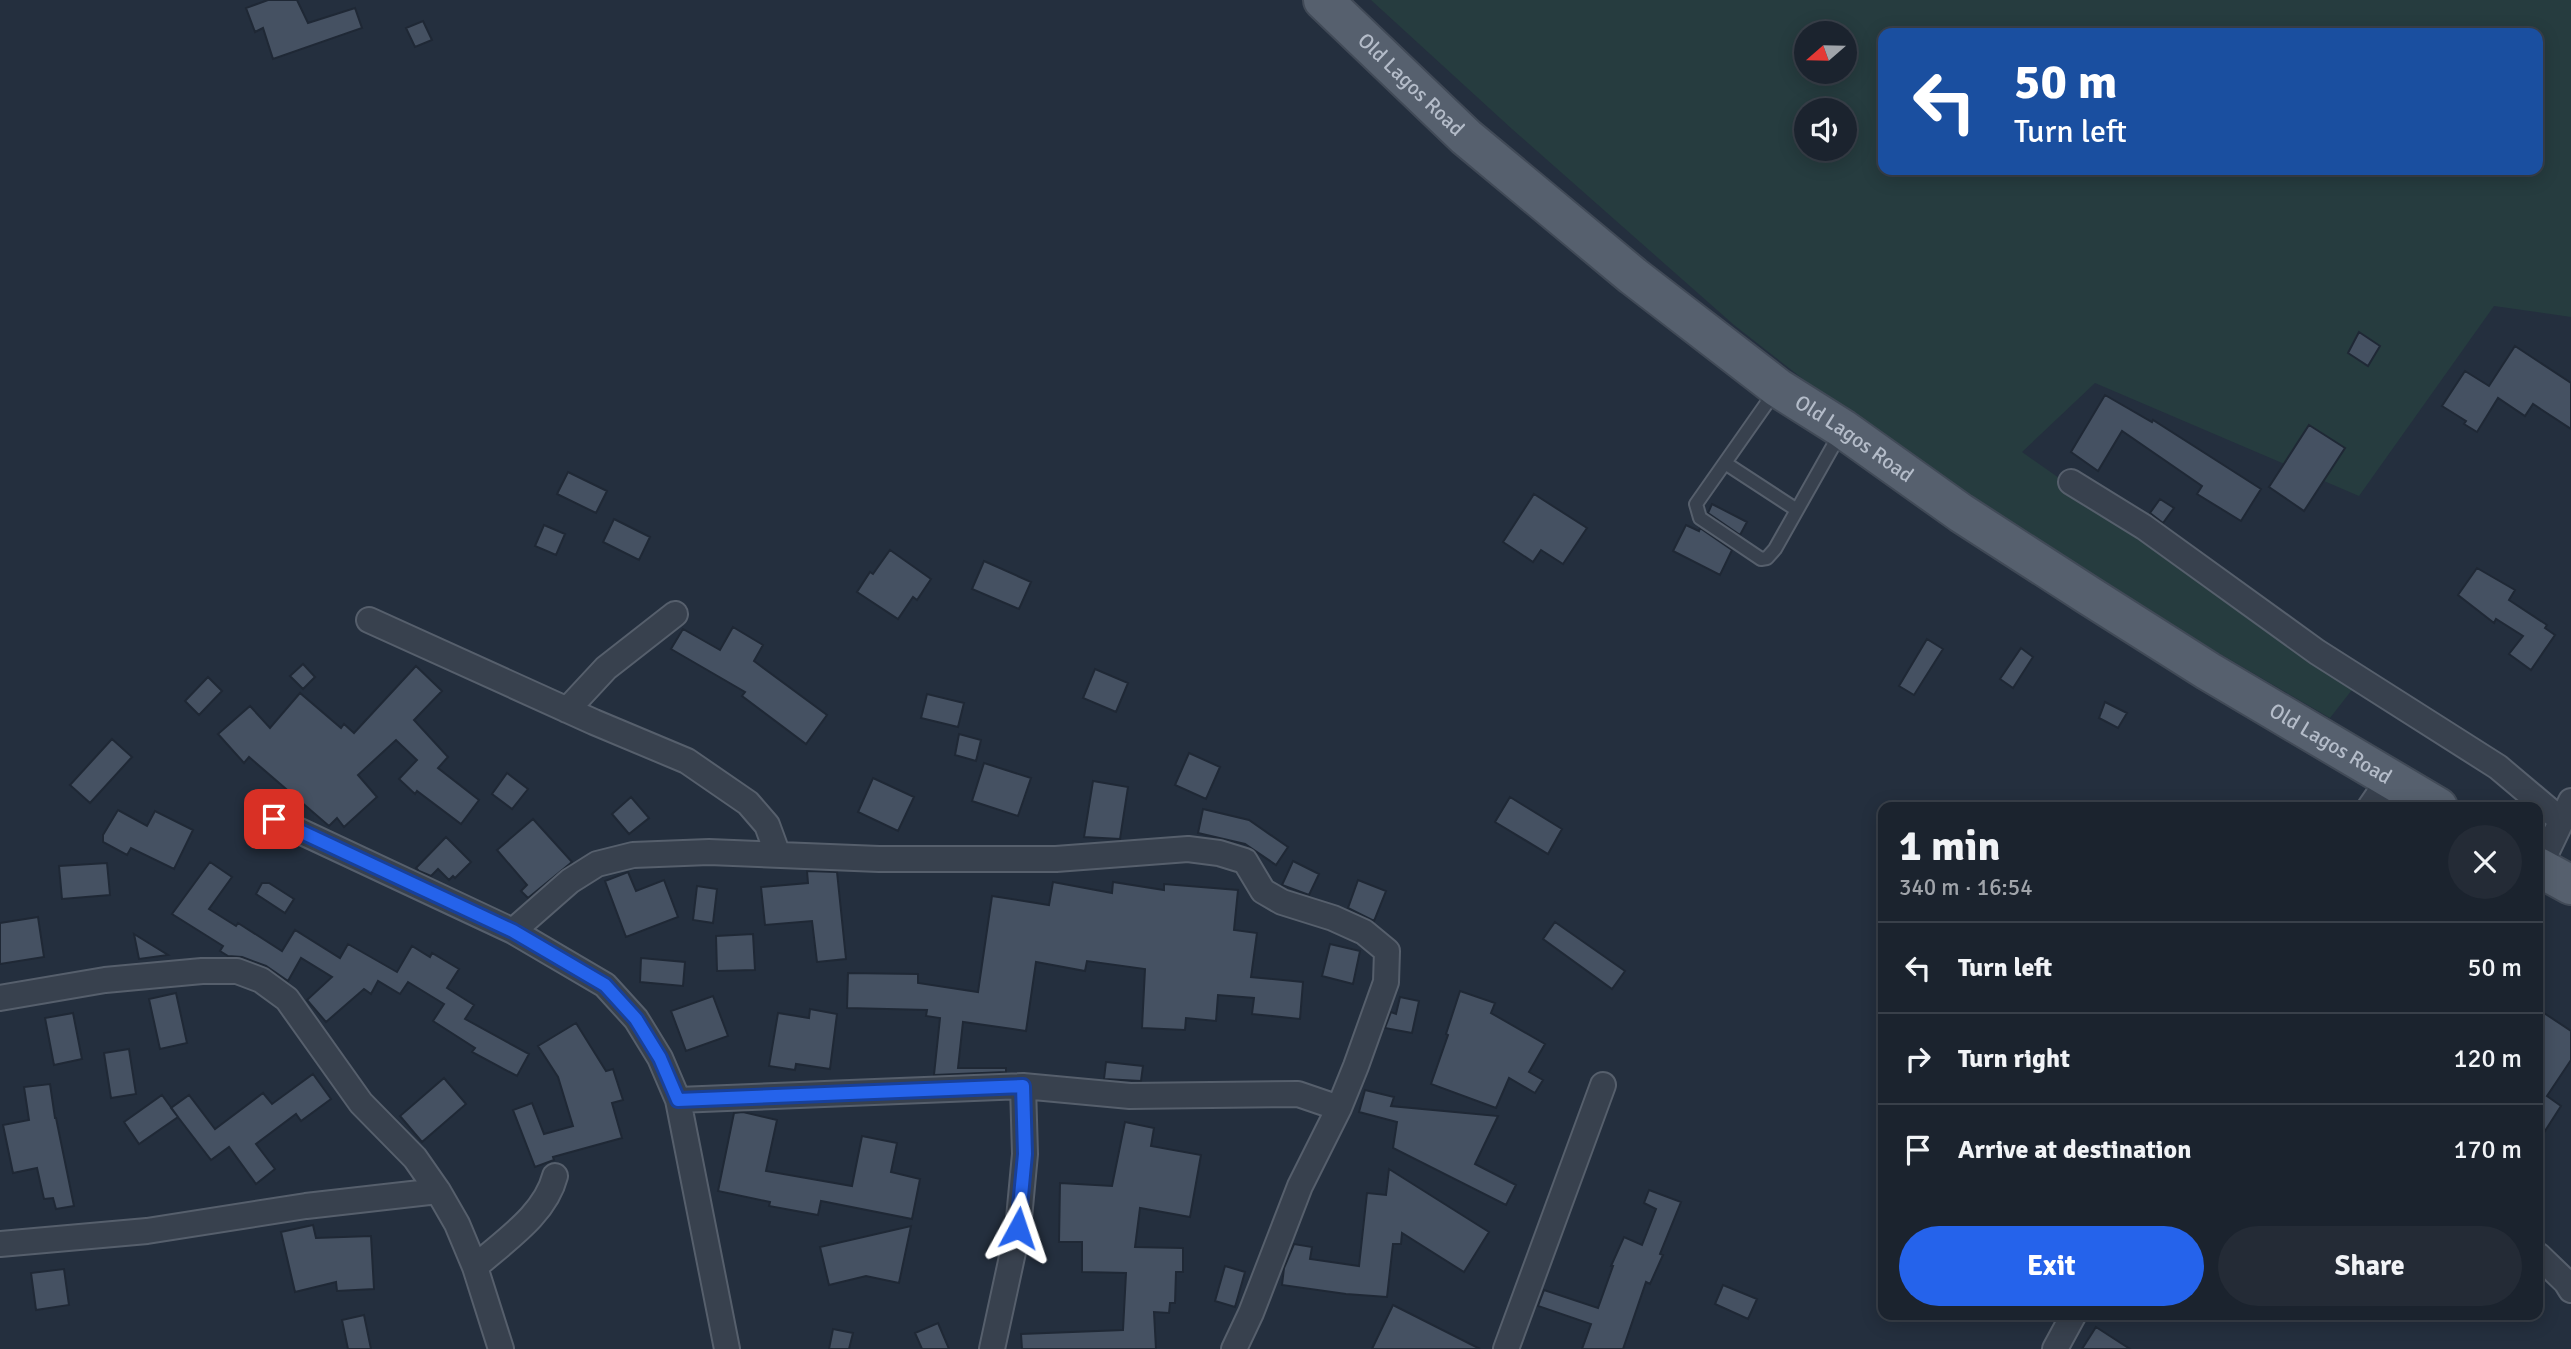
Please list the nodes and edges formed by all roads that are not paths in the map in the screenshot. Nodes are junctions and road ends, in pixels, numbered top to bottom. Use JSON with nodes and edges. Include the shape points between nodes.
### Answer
{"nodes":[{"id":1,"x":1323,"y":0,"type":"edge"},
{"id":2,"x":1778,"y":388,"type":"junction"},
{"id":3,"x":1843,"y":429,"type":"junction"},
{"id":4,"x":1725,"y":463,"type":"junction"},
{"id":5,"x":2071,"y":482,"type":"dead end"},
{"id":6,"x":1797,"y":510,"type":"junction"},
{"id":7,"x":675,"y":614,"type":"dead end"},
{"id":8,"x":369,"y":620,"type":"dead end"},
{"id":9,"x":567,"y":710,"type":"junction"},
{"id":10,"x":2380,"y":793,"type":"edge"},
{"id":11,"x":2417,"y":802,"type":"edge"},
{"id":12,"x":2567,"y":811,"type":"edge"},
{"id":13,"x":274,"y":819,"type":"dead end"},
{"id":14,"x":778,"y":855,"type":"junction"},
{"id":15,"x":2549,"y":873,"type":"edge"},
{"id":16,"x":513,"y":931,"type":"junction"},
{"id":17,"x":0,"y":998,"type":"edge"},
{"id":18,"x":1603,"y":1085,"type":"dead end"},
{"id":19,"x":1023,"y":1086,"type":"junction"},
{"id":20,"x":678,"y":1100,"type":"junction"},
{"id":21,"x":1339,"y":1108,"type":"junction"},
{"id":22,"x":555,"y":1176,"type":"dead end"},
{"id":23,"x":438,"y":1191,"type":"junction"},
{"id":24,"x":0,"y":1244,"type":"edge"},
{"id":25,"x":2543,"y":1260,"type":"edge"},
{"id":26,"x":475,"y":1267,"type":"junction"},
{"id":27,"x":2571,"y":1290,"type":"edge"},
{"id":28,"x":2071,"y":1320,"type":"edge"},
{"id":29,"x":501,"y":1349,"type":"edge"},
{"id":30,"x":727,"y":1349,"type":"edge"},
{"id":31,"x":992,"y":1349,"type":"edge"},
{"id":32,"x":1234,"y":1349,"type":"edge"},
{"id":33,"x":1506,"y":1349,"type":"edge"},
{"id":34,"x":2055,"y":1349,"type":"edge"}],
"edges":[{"from":1,"to":2,"type":"main road","name":"Old Lagos Road","via":[[1466,137],[1633,276]]},
{"from":2,"to":3,"type":"main road","name":"Old Lagos Road"},
{"from":2,"to":4,"type":"lane"},
{"from":3,"to":6,"type":"lane"},
{"from":3,"to":10,"type":"main road","name":"Old Lagos Road","via":[[1961,513],[2208,671]]},
{"from":4,"to":6,"type":"lane"},
{"from":4,"to":6,"type":"lane","via":[[1699,499],[1696,512],[1761,559],[1771,555]]},
{"from":5,"to":12,"type":"street","via":[[2144,527],[2317,652]]},
{"from":7,"to":9,"type":"street","via":[[607,668]]},
{"from":8,"to":9,"type":"street"},
{"from":9,"to":14,"type":"street","via":[[687,761],[748,803],[767,825]]},
{"from":10,"to":11,"type":"main road","name":"Old Lagos Road"},
{"from":12,"to":15,"type":"street"},
{"from":13,"to":16,"type":"street"},
{"from":14,"to":16,"type":"street","via":[[633,855],[597,864],[570,881]]},
{"from":14,"to":21,"type":"street","via":[[1056,859],[1188,849],[1245,861],[1263,891],[1364,932],[1387,951],[1386,982]]},
{"from":16,"to":20,"type":"street","via":[[605,985],[636,1019]]},
{"from":17,"to":23,"type":"street","via":[[105,980],[202,971],[237,971],[261,980],[287,999],[361,1103],[415,1158]]},
{"from":18,"to":33,"type":"street"},
{"from":19,"to":20,"type":"street"},
{"from":19,"to":21,"type":"street","via":[[1130,1096],[1298,1094]]},
{"from":19,"to":31,"type":"street","via":[[1025,1154],[1018,1228]]},
{"from":20,"to":30,"type":"street"},
{"from":21,"to":32,"type":"street","via":[[1300,1186]]},
{"from":22,"to":26,"type":"street","via":[[548,1196]]},
{"from":23,"to":24,"type":"street","via":[[147,1231]]},
{"from":23,"to":26,"type":"street"},
{"from":25,"to":27,"type":"street"},
{"from":26,"to":29,"type":"street"},
{"from":28,"to":34,"type":"street"}]}
